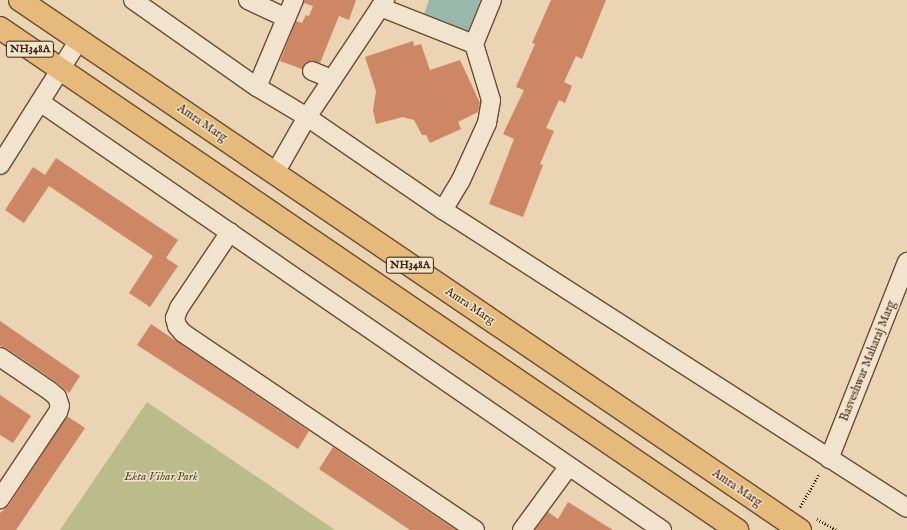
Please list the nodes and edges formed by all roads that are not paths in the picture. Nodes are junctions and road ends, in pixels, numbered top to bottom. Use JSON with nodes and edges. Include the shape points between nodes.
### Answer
{"nodes":[{"id":1,"x":20,"y":0,"type":"edge"},
{"id":2,"x":133,"y":0,"type":"edge"},
{"id":3,"x":248,"y":0,"type":"edge"},
{"id":4,"x":294,"y":0,"type":"edge"},
{"id":5,"x":492,"y":0,"type":"edge"},
{"id":6,"x":382,"y":4,"type":"edge"},
{"id":7,"x":286,"y":18,"type":"junction"},
{"id":8,"x":0,"y":28,"type":"edge"},
{"id":9,"x":79,"y":40,"type":"junction"},
{"id":10,"x":474,"y":44,"type":"junction"},
{"id":11,"x":61,"y":69,"type":"junction"},
{"id":12,"x":312,"y":71,"type":"dead end"},
{"id":13,"x":332,"y":79,"type":"junction"},
{"id":14,"x":257,"y":87,"type":"junction"},
{"id":15,"x":40,"y":102,"type":"junction"},
{"id":16,"x":307,"y":117,"type":"junction"},
{"id":17,"x":0,"y":166,"type":"edge"},
{"id":18,"x":276,"y":173,"type":"junction"},
{"id":19,"x":443,"y":210,"type":"junction"},
{"id":20,"x":230,"y":232,"type":"junction"},
{"id":21,"x":907,"y":262,"type":"edge"},
{"id":22,"x":0,"y":357,"type":"edge"},
{"id":23,"x":829,"y":459,"type":"junction"},
{"id":24,"x":569,"y":466,"type":"junction"},
{"id":25,"x":0,"y":499,"type":"edge"},
{"id":26,"x":907,"y":508,"type":"edge"},
{"id":27,"x":792,"y":528,"type":"edge"},
{"id":28,"x":475,"y":530,"type":"edge"},
{"id":29,"x":522,"y":530,"type":"edge"},
{"id":30,"x":662,"y":530,"type":"edge"},
{"id":31,"x":736,"y":530,"type":"edge"}],
"edges":[{"from":1,"to":9,"type":"highway","name":"Amra Marg","number":"NH348A"},
{"from":2,"to":14,"type":"street"},
{"from":3,"to":7,"type":"street"},
{"from":4,"to":7,"type":"street"},
{"from":5,"to":10,"type":"street"},
{"from":6,"to":10,"type":"street"},
{"from":6,"to":13,"type":"street"},
{"from":7,"to":14,"type":"street"},
{"from":8,"to":11,"type":"highway","number":"NH348A"},
{"from":9,"to":11,"type":"street"},
{"from":9,"to":18,"type":"highway","name":"Amra Marg","number":"NH348A"},
{"from":10,"to":19,"type":"street","via":[[491,100],[487,123],[461,180]]},
{"from":11,"to":15,"type":"street"},
{"from":11,"to":31,"type":"highway","number":"NH348A"},
{"from":12,"to":13,"type":"street"},
{"from":13,"to":16,"type":"street"},
{"from":14,"to":16,"type":"street"},
{"from":15,"to":17,"type":"street"},
{"from":15,"to":20,"type":"street"},
{"from":16,"to":18,"type":"street"},
{"from":16,"to":19,"type":"street"},
{"from":18,"to":27,"type":"highway","name":"Amra Marg","number":"NH348A"},
{"from":19,"to":23,"type":"street"},
{"from":20,"to":24,"type":"street"},
{"from":20,"to":28,"type":"street","via":[[179,308],[175,318],[180,330]]},
{"from":21,"to":23,"type":"street","name":"Basveshwar Maharaj Marg"},
{"from":22,"to":25,"type":"street","via":[[50,391],[57,397],[60,406]]},
{"from":23,"to":26,"type":"street"},
{"from":24,"to":29,"type":"street"},
{"from":24,"to":30,"type":"street"}]}
